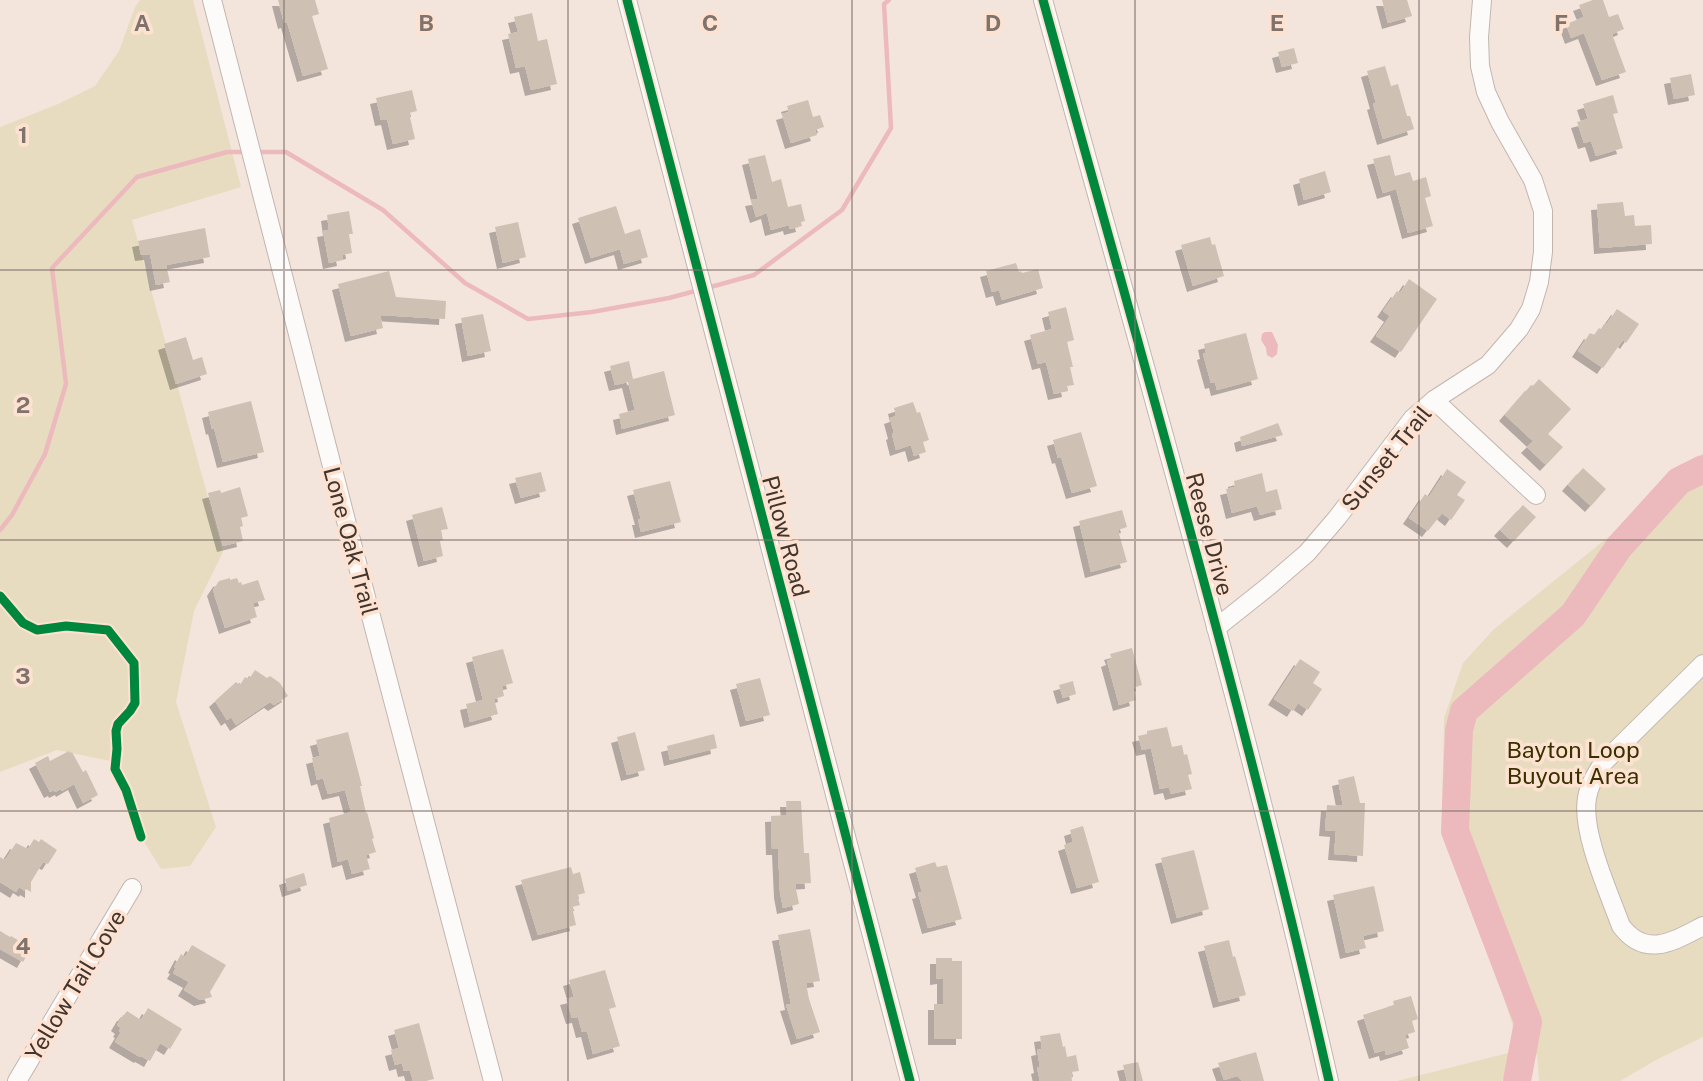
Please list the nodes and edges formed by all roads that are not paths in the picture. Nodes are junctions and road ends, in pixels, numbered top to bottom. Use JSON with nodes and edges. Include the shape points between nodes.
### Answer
{"nodes":[{"id":1,"x":212,"y":0,"type":"edge"},
{"id":2,"x":627,"y":0,"type":"edge"},
{"id":3,"x":1043,"y":0,"type":"edge"},
{"id":4,"x":1482,"y":0,"type":"edge"},
{"id":5,"x":1434,"y":400,"type":"junction"},
{"id":6,"x":1536,"y":495,"type":"dead end"},
{"id":7,"x":1216,"y":628,"type":"junction"},
{"id":8,"x":1703,"y":664,"type":"edge"},
{"id":9,"x":132,"y":888,"type":"dead end"},
{"id":10,"x":1703,"y":926,"type":"edge"},
{"id":11,"x":17,"y":1081,"type":"edge"},
{"id":12,"x":493,"y":1081,"type":"edge"},
{"id":13,"x":910,"y":1081,"type":"edge"},
{"id":14,"x":1329,"y":1081,"type":"edge"}],
"edges":[{"from":1,"to":12,"type":"street","name":"Lone Oak Trail"},
{"from":2,"to":13,"type":"street","name":"Pillow Road"},
{"from":3,"to":7,"type":"street","name":"Reese Drive"},
{"from":4,"to":5,"type":"street","name":"Sunset Trail","via":[[1480,66],[1486,92],[1533,180],[1543,211],[1544,252],[1531,309],[1519,328],[1488,365]]},
{"from":5,"to":6,"type":"street"},
{"from":5,"to":7,"type":"street","name":"Sunset Trail","via":[[1413,418],[1307,553]]},
{"from":7,"to":14,"type":"street","name":"Reese Drive"},
{"from":8,"to":10,"type":"street","via":[[1603,763],[1592,781],[1586,816],[1609,892],[1628,935],[1649,945],[1664,944]]},
{"from":9,"to":11,"type":"street","name":"Yellow Tail Cove"}]}
